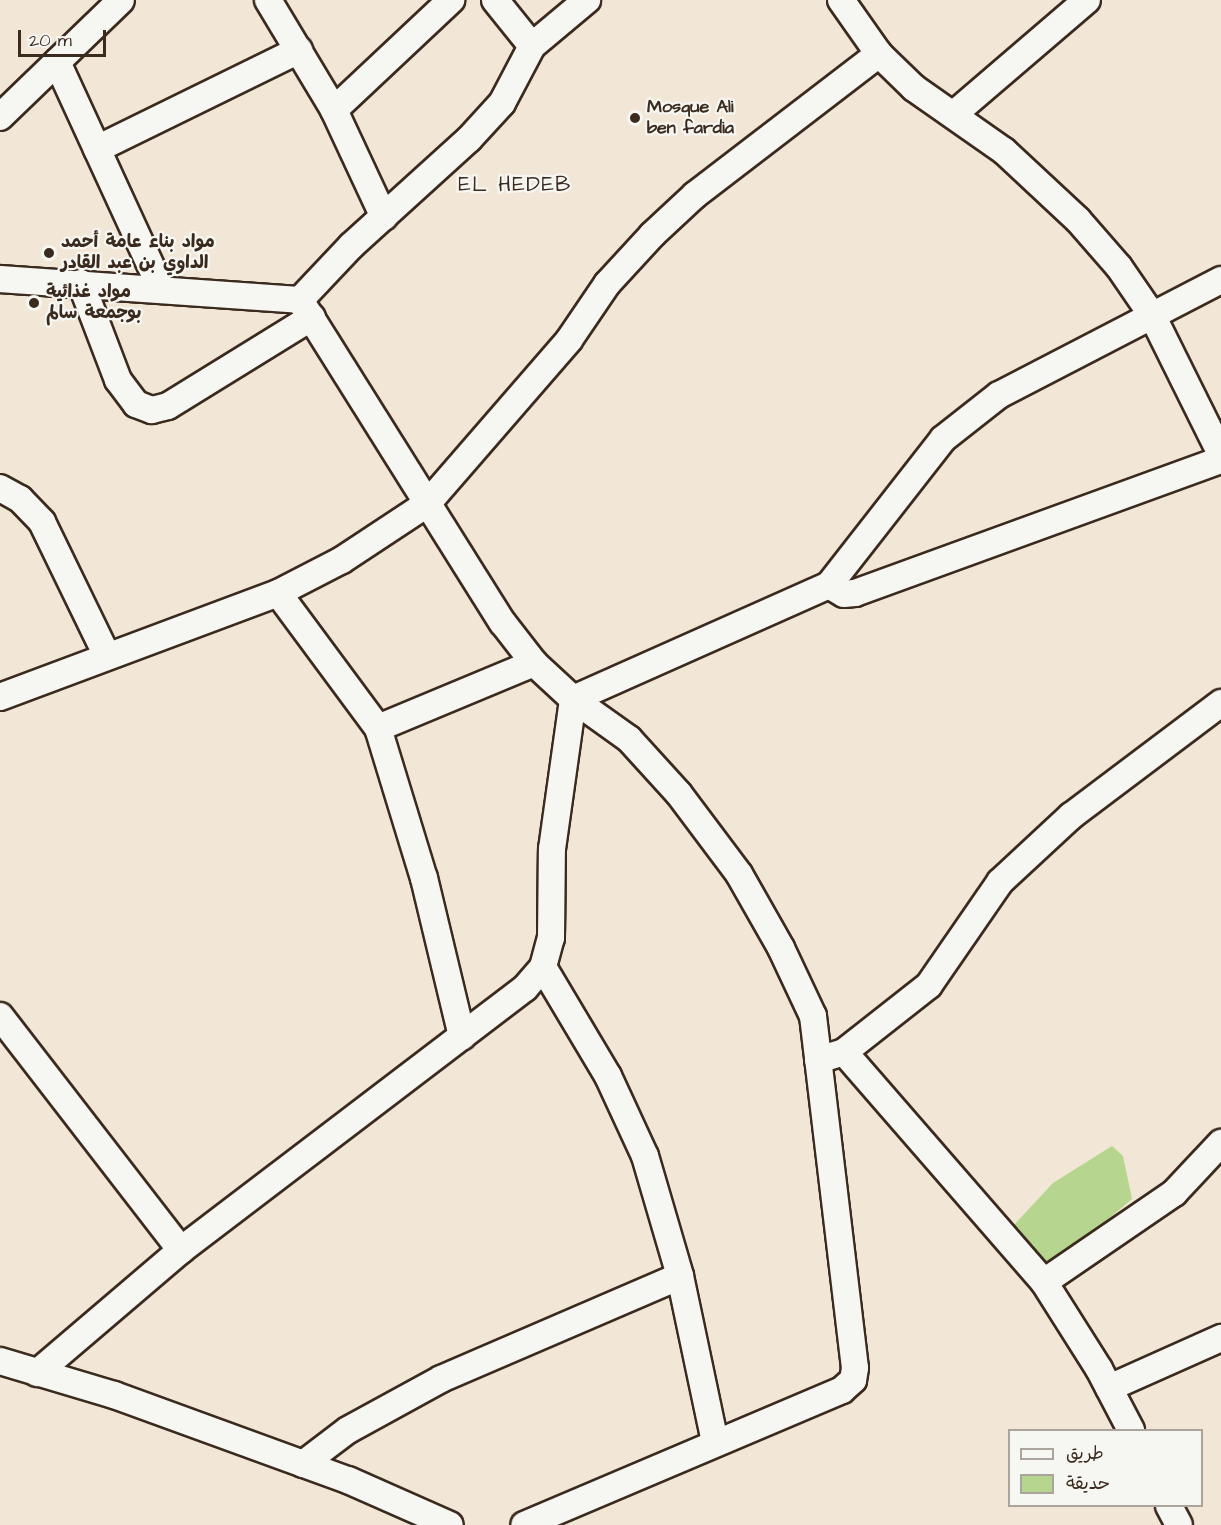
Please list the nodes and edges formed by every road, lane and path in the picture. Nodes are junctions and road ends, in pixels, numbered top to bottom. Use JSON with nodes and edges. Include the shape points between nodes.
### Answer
{"nodes":[{"id":1,"x":121,"y":0,"type":"edge"},
{"id":2,"x":268,"y":0,"type":"edge"},
{"id":3,"x":451,"y":0,"type":"edge"},
{"id":4,"x":495,"y":0,"type":"edge"},
{"id":5,"x":587,"y":0,"type":"edge"},
{"id":6,"x":841,"y":0,"type":"edge"},
{"id":7,"x":1087,"y":0,"type":"edge"},
{"id":8,"x":532,"y":46,"type":"junction"},
{"id":9,"x":300,"y":51,"type":"junction"},
{"id":10,"x":879,"y":54,"type":"junction"},
{"id":11,"x":57,"y":62,"type":"junction"},
{"id":12,"x":334,"y":110,"type":"junction"},
{"id":13,"x":954,"y":114,"type":"junction"},
{"id":14,"x":0,"y":117,"type":"edge"},
{"id":15,"x":98,"y":149,"type":"junction"},
{"id":16,"x":384,"y":217,"type":"junction"},
{"id":17,"x":0,"y":279,"type":"edge"},
{"id":18,"x":1221,"y":280,"type":"edge"},
{"id":19,"x":81,"y":283,"type":"junction"},
{"id":20,"x":161,"y":288,"type":"junction"},
{"id":21,"x":306,"y":309,"type":"junction"},
{"id":22,"x":1152,"y":315,"type":"junction"},
{"id":23,"x":1221,"y":454,"type":"edge"},
{"id":24,"x":1221,"y":460,"type":"edge"},
{"id":25,"x":0,"y":488,"type":"edge"},
{"id":26,"x":427,"y":504,"type":"junction"},
{"id":27,"x":829,"y":585,"type":"junction"},
{"id":28,"x":278,"y":593,"type":"junction"},
{"id":29,"x":107,"y":656,"type":"junction"},
{"id":30,"x":534,"y":663,"type":"junction"},
{"id":31,"x":0,"y":697,"type":"edge"},
{"id":32,"x":573,"y":699,"type":"junction"},
{"id":33,"x":1221,"y":703,"type":"edge"},
{"id":34,"x":378,"y":728,"type":"junction"},
{"id":35,"x":543,"y":967,"type":"junction"},
{"id":36,"x":0,"y":1016,"type":"edge"},
{"id":37,"x":462,"y":1036,"type":"junction"},
{"id":38,"x":844,"y":1052,"type":"junction"},
{"id":39,"x":818,"y":1060,"type":"junction"},
{"id":40,"x":1221,"y":1143,"type":"edge"},
{"id":41,"x":181,"y":1250,"type":"junction"},
{"id":42,"x":680,"y":1276,"type":"junction"},
{"id":43,"x":1044,"y":1282,"type":"junction"},
{"id":44,"x":1221,"y":1338,"type":"edge"},
{"id":45,"x":0,"y":1361,"type":"edge"},
{"id":46,"x":37,"y":1372,"type":"junction"},
{"id":47,"x":1109,"y":1388,"type":"junction"},
{"id":48,"x":1130,"y":1429,"type":"edge"},
{"id":49,"x":715,"y":1442,"type":"junction"},
{"id":50,"x":303,"y":1464,"type":"junction"},
{"id":51,"x":1170,"y":1507,"type":"edge"},
{"id":52,"x":450,"y":1525,"type":"edge"},
{"id":53,"x":524,"y":1525,"type":"edge"},
{"id":54,"x":1179,"y":1525,"type":"edge"}],
"edges":[{"from":1,"to":11,"type":"street"},
{"from":2,"to":9,"type":"street"},
{"from":3,"to":12,"type":"street"},
{"from":4,"to":8,"type":"street"},
{"from":5,"to":8,"type":"street"},
{"from":6,"to":10,"type":"street"},
{"from":7,"to":13,"type":"street"},
{"from":8,"to":16,"type":"street","via":[[502,103]]},
{"from":9,"to":12,"type":"street"},
{"from":9,"to":15,"type":"street"},
{"from":10,"to":13,"type":"street","via":[[914,88]]},
{"from":10,"to":26,"type":"street","via":[[695,195],[652,235],[607,284],[569,340]]},
{"from":11,"to":14,"type":"street"},
{"from":11,"to":15,"type":"street"},
{"from":12,"to":16,"type":"street"},
{"from":13,"to":22,"type":"street","via":[[1004,151],[1078,220],[1119,267]]},
{"from":15,"to":20,"type":"street"},
{"from":16,"to":21,"type":"street"},
{"from":17,"to":19,"type":"street"},
{"from":18,"to":22,"type":"street"},
{"from":19,"to":20,"type":"street"},
{"from":19,"to":21,"type":"street","via":[[118,380],[136,404],[152,410],[168,405]]},
{"from":20,"to":21,"type":"street"},
{"from":21,"to":26,"type":"street"},
{"from":22,"to":23,"type":"street"},
{"from":22,"to":27,"type":"street","via":[[999,395],[943,438]]},
{"from":24,"to":27,"type":"street","via":[[855,593],[844,594]]},
{"from":25,"to":29,"type":"street","via":[[20,499],[42,522]]},
{"from":26,"to":28,"type":"street","via":[[342,560]]},
{"from":26,"to":30,"type":"street","via":[[503,623]]},
{"from":27,"to":32,"type":"street"},
{"from":28,"to":29,"type":"street"},
{"from":28,"to":34,"type":"street"},
{"from":29,"to":31,"type":"street"},
{"from":30,"to":32,"type":"street"},
{"from":30,"to":34,"type":"street"},
{"from":32,"to":35,"type":"street","via":[[552,849],[551,938]]},
{"from":32,"to":39,"type":"street","via":[[629,739],[679,794],[740,874],[782,948],[813,1016]]},
{"from":33,"to":38,"type":"street","via":[[1045,839],[1000,882],[929,985]]},
{"from":34,"to":37,"type":"street","via":[[424,878]]},
{"from":35,"to":37,"type":"street","via":[[525,988]]},
{"from":35,"to":42,"type":"street","via":[[608,1076],[645,1156]]},
{"from":36,"to":41,"type":"street"},
{"from":37,"to":41,"type":"street"},
{"from":38,"to":39,"type":"street"},
{"from":38,"to":43,"type":"street"},
{"from":39,"to":49,"type":"street","via":[[855,1368],[853,1380],[842,1389]]},
{"from":40,"to":43,"type":"street","via":[[1174,1193]]},
{"from":41,"to":46,"type":"street"},
{"from":42,"to":49,"type":"street"},
{"from":42,"to":50,"type":"street","via":[[441,1379],[348,1430]]},
{"from":43,"to":47,"type":"street"},
{"from":44,"to":47,"type":"street"},
{"from":45,"to":46,"type":"street"},
{"from":46,"to":50,"type":"street","via":[[114,1395]]},
{"from":47,"to":48,"type":"street"},
{"from":49,"to":53,"type":"street"},
{"from":50,"to":52,"type":"street"},
{"from":51,"to":54,"type":"street"}]}
